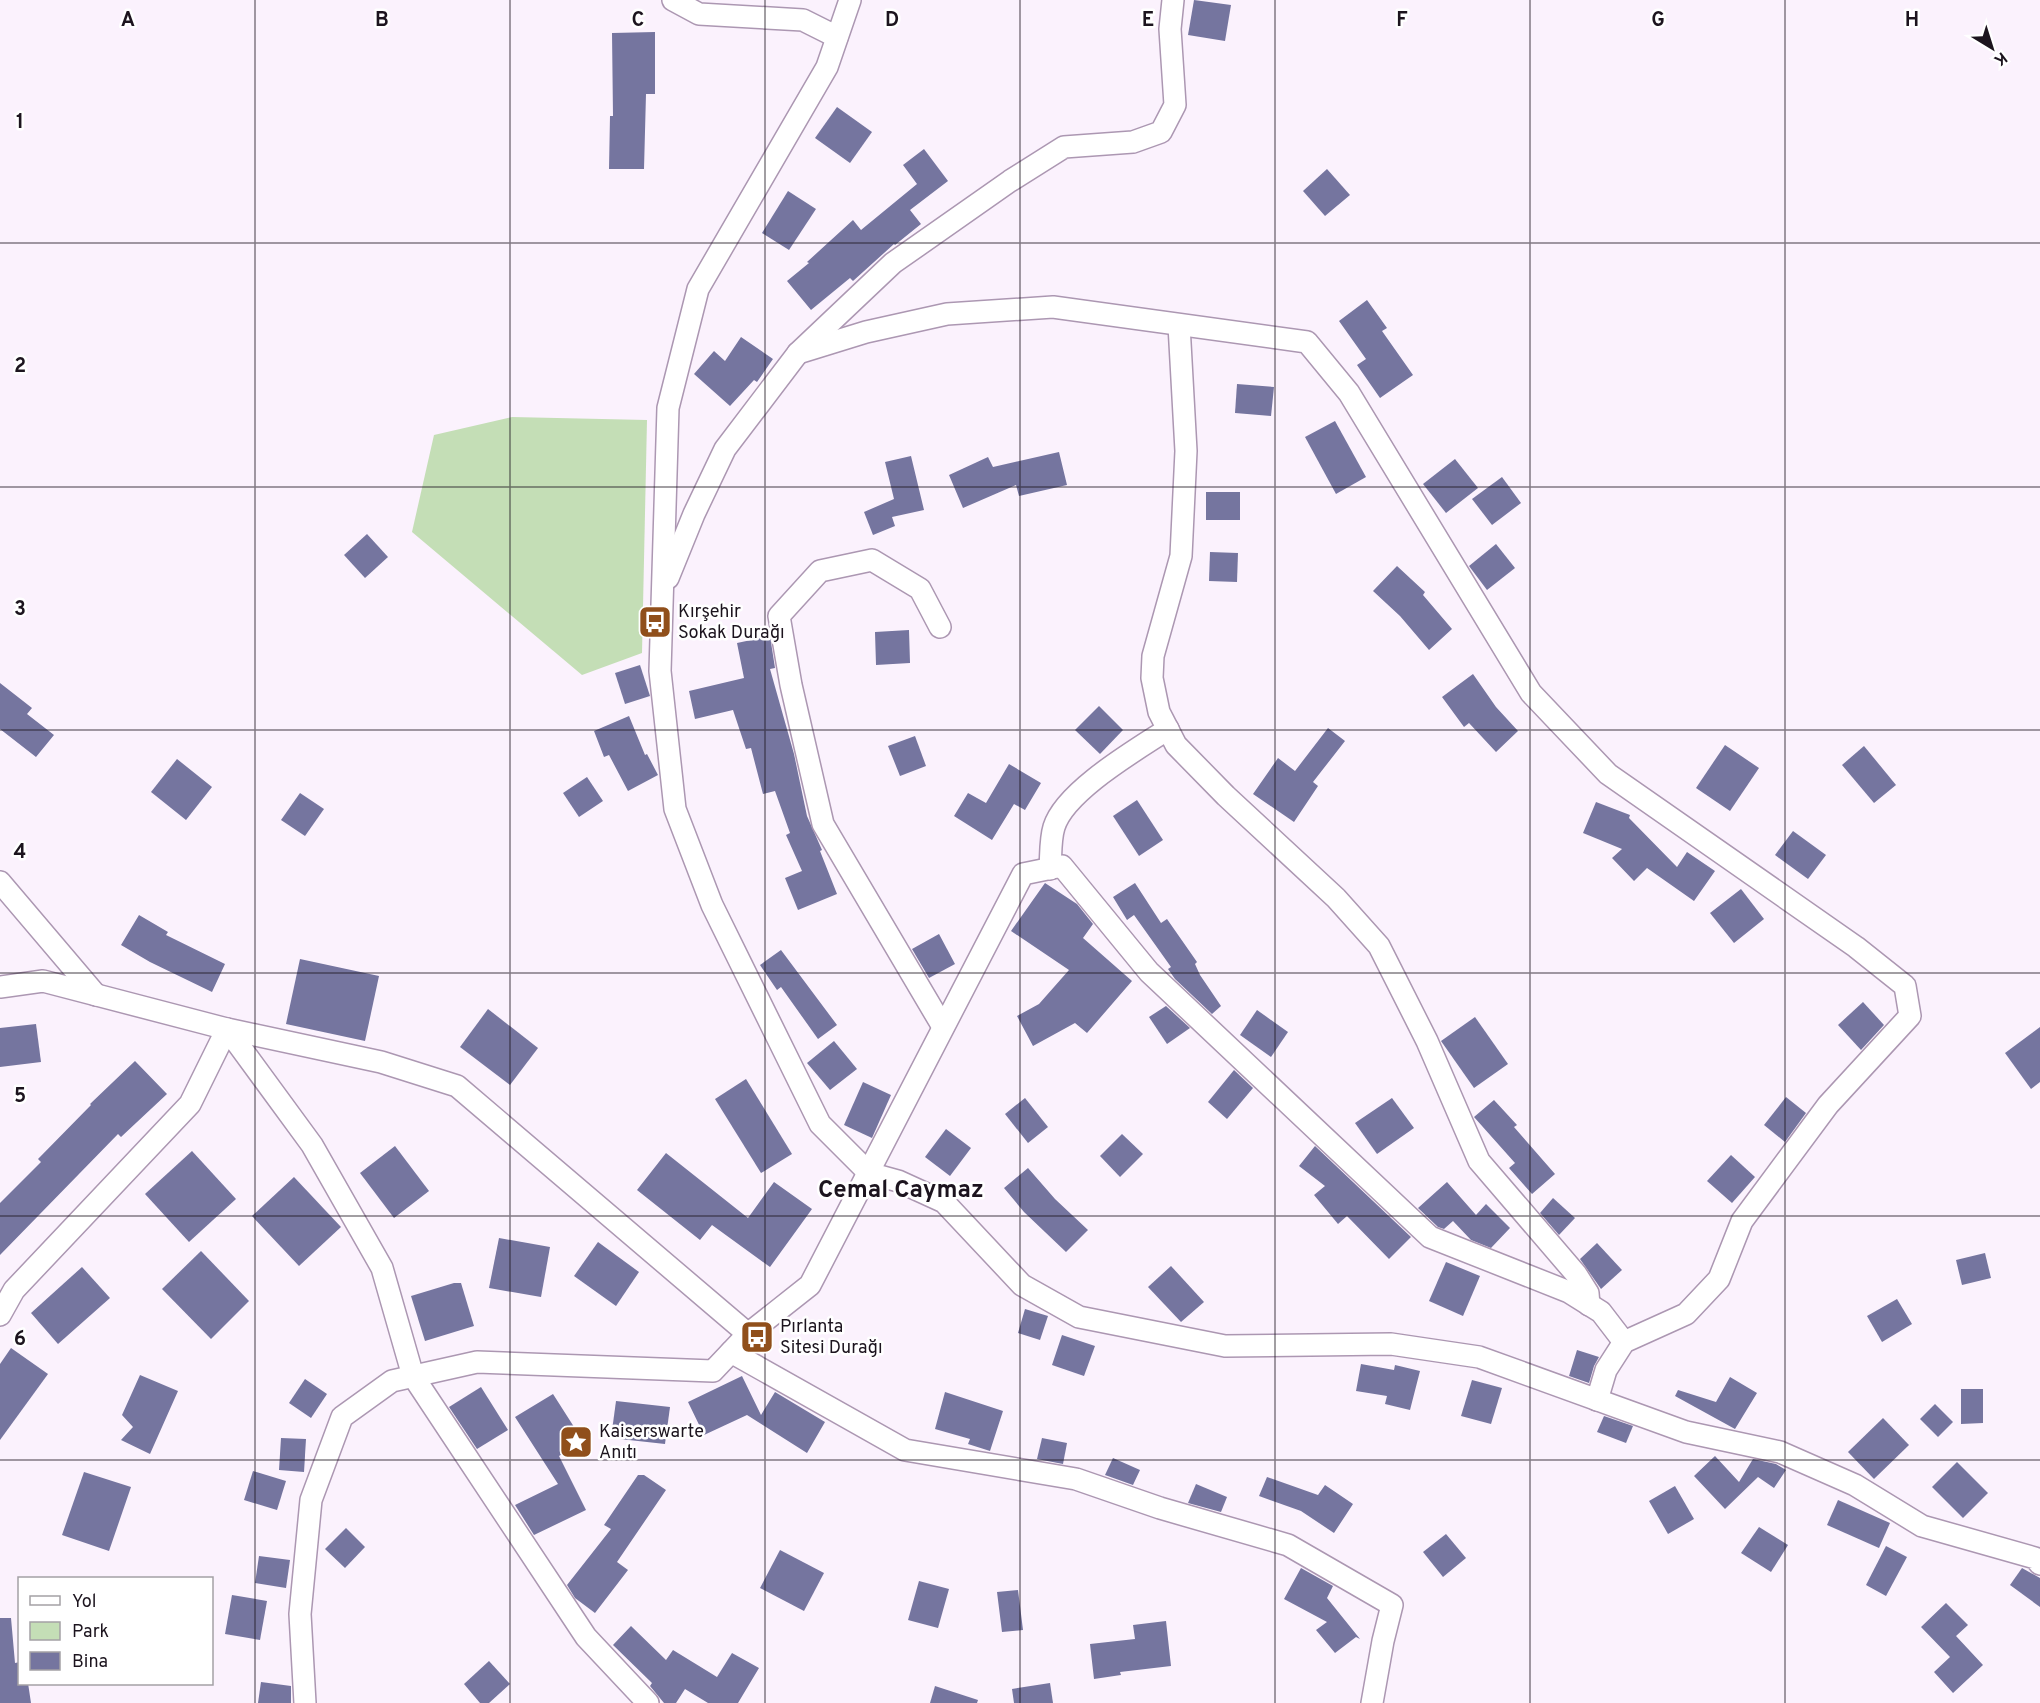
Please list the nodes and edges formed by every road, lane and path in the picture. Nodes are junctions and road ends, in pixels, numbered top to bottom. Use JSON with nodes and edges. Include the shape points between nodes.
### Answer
{"nodes":[{"id":1,"x":673,"y":0,"type":"edge"},
{"id":2,"x":850,"y":0,"type":"edge"},
{"id":3,"x":1173,"y":0,"type":"edge"},
{"id":4,"x":837,"y":37,"type":"junction"},
{"id":5,"x":1179,"y":325,"type":"junction"},
{"id":6,"x":798,"y":353,"type":"junction"},
{"id":7,"x":663,"y":591,"type":"junction"},
{"id":8,"x":940,"y":627,"type":"dead end"},
{"id":9,"x":1168,"y":729,"type":"junction"},
{"id":10,"x":1050,"y":869,"type":"junction"},
{"id":11,"x":0,"y":882,"type":"edge"},
{"id":12,"x":0,"y":987,"type":"edge"},
{"id":13,"x":96,"y":995,"type":"junction"},
{"id":14,"x":943,"y":1027,"type":"junction"},
{"id":15,"x":227,"y":1029,"type":"junction"},
{"id":16,"x":869,"y":1173,"type":"junction"},
{"id":17,"x":1589,"y":1305,"type":"junction"},
{"id":18,"x":0,"y":1315,"type":"edge"},
{"id":19,"x":748,"y":1334,"type":"junction"},
{"id":20,"x":1624,"y":1342,"type":"junction"},
{"id":21,"x":731,"y":1352,"type":"junction"},
{"id":22,"x":412,"y":1376,"type":"junction"},
{"id":23,"x":1597,"y":1400,"type":"junction"},
{"id":24,"x":2040,"y":1564,"type":"edge"},
{"id":25,"x":305,"y":1703,"type":"edge"},
{"id":26,"x":648,"y":1703,"type":"edge"},
{"id":27,"x":1371,"y":1703,"type":"edge"}],
"edges":[{"from":1,"to":4,"type":"street","via":[[699,14],[803,20]]},
{"from":2,"to":4,"type":"street"},
{"from":3,"to":6,"type":"street","via":[[1170,29],[1175,105],[1161,132],[1133,142],[1064,147],[892,263]]},
{"from":4,"to":7,"type":"street","via":[[827,67],[698,289],[668,408]]},
{"from":5,"to":6,"type":"street","via":[[1053,307],[948,314],[866,332]]},
{"from":5,"to":9,"type":"street","via":[[1186,451],[1181,556],[1153,656],[1152,678],[1159,712]]},
{"from":5,"to":20,"type":"street","via":[[1307,342],[1349,393],[1531,693],[1608,774],[1856,947],[1905,986],[1910,1016],[1828,1105],[1742,1221],[1719,1279],[1686,1314]]},
{"from":6,"to":7,"type":"street","via":[[725,449]]},
{"from":7,"to":16,"type":"street","via":[[660,671],[675,808],[712,905],[820,1124]]},
{"from":8,"to":14,"type":"street","via":[[920,588],[872,560],[820,571],[780,616],[790,686],[823,824]]},
{"from":9,"to":10,"type":"street","via":[[1093,779],[1059,814],[1053,829]]},
{"from":9,"to":17,"type":"street","via":[[1176,745],[1336,898],[1379,946],[1427,1041],[1479,1161],[1576,1274],[1588,1293]]},
{"from":10,"to":14,"type":"street","via":[[1023,874]]},
{"from":10,"to":17,"type":"street","via":[[1062,866],[1149,972],[1430,1237],[1569,1292]]},
{"from":11,"to":13,"type":"street"},
{"from":12,"to":13,"type":"street","via":[[43,981]]},
{"from":13,"to":15,"type":"street"},
{"from":14,"to":16,"type":"street"},
{"from":15,"to":18,"type":"street","via":[[190,1104],[14,1290]]},
{"from":15,"to":19,"type":"street","via":[[381,1062],[457,1086]]},
{"from":15,"to":22,"type":"street","via":[[312,1145],[382,1268]]},
{"from":16,"to":19,"type":"street","via":[[810,1285]]},
{"from":16,"to":23,"type":"street","via":[[944,1202],[1022,1285],[1079,1317],[1225,1347],[1391,1344],[1479,1356]]},
{"from":17,"to":20,"type":"street","via":[[1600,1312]]},
{"from":19,"to":21,"type":"street"},
{"from":20,"to":23,"type":"street","via":[[1606,1370]]},
{"from":21,"to":22,"type":"street","via":[[713,1371],[477,1362]]},
{"from":21,"to":27,"type":"street","via":[[905,1450],[1076,1479],[1288,1545],[1392,1605]]},
{"from":22,"to":25,"type":"street","via":[[392,1381],[342,1417],[311,1500],[300,1614]]},
{"from":22,"to":26,"type":"street","via":[[586,1637]]},
{"from":23,"to":24,"type":"street","via":[[1686,1432],[1780,1452],[1855,1485],[1922,1526],[2035,1558]]}]}
